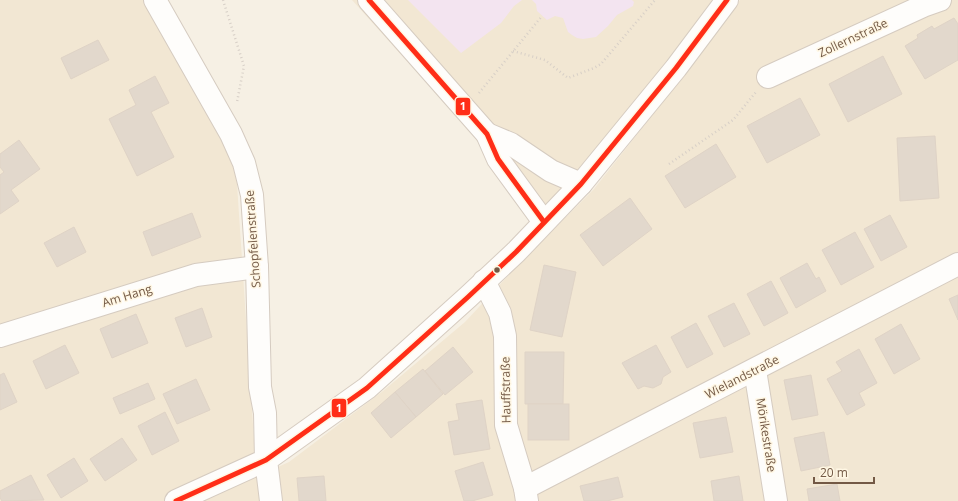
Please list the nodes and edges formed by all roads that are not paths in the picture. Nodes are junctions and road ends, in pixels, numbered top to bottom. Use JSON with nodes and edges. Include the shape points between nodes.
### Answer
{"nodes":[{"id":1,"x":155,"y":0,"type":"edge"},
{"id":2,"x":368,"y":0,"type":"edge"},
{"id":3,"x":727,"y":0,"type":"edge"},
{"id":4,"x":940,"y":0,"type":"edge"},
{"id":5,"x":768,"y":77,"type":"road end"},
{"id":6,"x":487,"y":134,"type":"junction"},
{"id":7,"x":581,"y":184,"type":"junction"},
{"id":8,"x":544,"y":222,"type":"junction"},
{"id":9,"x":958,"y":264,"type":"edge"},
{"id":10,"x":257,"y":267,"type":"junction"},
{"id":11,"x":484,"y":281,"type":"junction"},
{"id":12,"x":0,"y":336,"type":"edge"},
{"id":13,"x":756,"y":370,"type":"junction"},
{"id":14,"x":266,"y":460,"type":"junction"},
{"id":15,"x":526,"y":495,"type":"edge"},
{"id":16,"x":176,"y":501,"type":"edge"},
{"id":17,"x":271,"y":501,"type":"edge"},
{"id":18,"x":776,"y":501,"type":"edge"}],
"edges":[{"from":1,"to":10,"type":"street","name":"Schopfelenstraße","via":[[231,134],[244,163],[252,195]]},
{"from":2,"to":6,"type":"street"},
{"from":3,"to":7,"type":"street","via":[[676,68]]},
{"from":4,"to":5,"type":"street","name":"Zollernstraße"},
{"from":6,"to":7,"type":"street","via":[[511,144],[551,171]]},
{"from":6,"to":8,"type":"street","via":[[498,159]]},
{"from":7,"to":8,"type":"street"},
{"from":8,"to":11,"type":"street"},
{"from":9,"to":13,"type":"street","name":"Wielandstraße"},
{"from":10,"to":12,"type":"street","name":"Am Hang","via":[[196,275]]},
{"from":10,"to":14,"type":"street","name":"Schopfelenstraße","via":[[260,387],[265,413]]},
{"from":11,"to":14,"type":"street","via":[[367,388]]},
{"from":11,"to":15,"type":"street","name":"Hauffstraße","via":[[500,313],[506,336],[506,425]]},
{"from":13,"to":15,"type":"street","name":"Wielandstraße"},
{"from":13,"to":18,"type":"street","name":"Mörikestraße"},
{"from":14,"to":16,"type":"street"},
{"from":14,"to":17,"type":"street","name":"Schopfelenstraße"}]}
